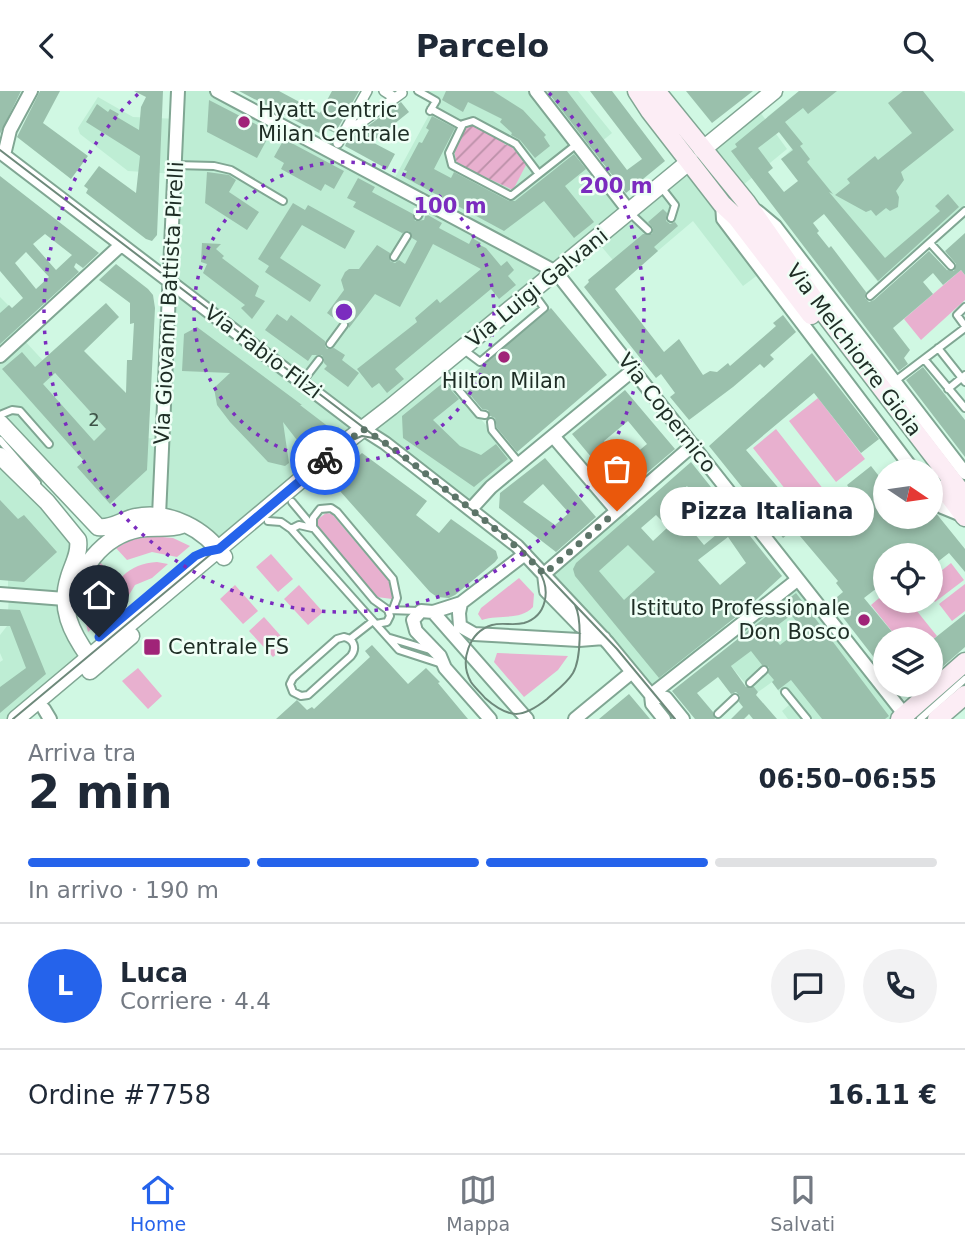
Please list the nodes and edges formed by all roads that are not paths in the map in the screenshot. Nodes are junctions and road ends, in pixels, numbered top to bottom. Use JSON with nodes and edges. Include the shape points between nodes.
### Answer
{"nodes":[{"id":1,"x":31,"y":91,"type":"edge"},
{"id":2,"x":178,"y":91,"type":"edge"},
{"id":3,"x":217,"y":91,"type":"edge"},
{"id":4,"x":367,"y":91,"type":"edge"},
{"id":5,"x":384,"y":91,"type":"edge"},
{"id":6,"x":418,"y":91,"type":"edge"},
{"id":7,"x":536,"y":91,"type":"edge"},
{"id":8,"x":625,"y":91,"type":"edge"},
{"id":9,"x":637,"y":91,"type":"edge"},
{"id":10,"x":656,"y":91,"type":"edge"},
{"id":11,"x":663,"y":91,"type":"edge"},
{"id":12,"x":774,"y":91,"type":"edge"},
{"id":13,"x":398,"y":95,"type":"edge"},
{"id":14,"x":671,"y":109,"type":"junction"},
{"id":15,"x":650,"y":111,"type":"junction"},
{"id":16,"x":462,"y":126,"type":"junction"},
{"id":17,"x":577,"y":144,"type":"junction"},
{"id":18,"x":696,"y":155,"type":"junction"},
{"id":19,"x":4,"y":159,"type":"edge"},
{"id":20,"x":175,"y":165,"type":"junction"},
{"id":21,"x":538,"y":173,"type":"junction"},
{"id":22,"x":660,"y":186,"type":"junction"},
{"id":23,"x":283,"y":201,"type":"dead end"},
{"id":24,"x":425,"y":202,"type":"junction"},
{"id":25,"x":746,"y":202,"type":"junction"},
{"id":26,"x":722,"y":204,"type":"junction"},
{"id":27,"x":629,"y":211,"type":"junction"},
{"id":28,"x":965,"y":211,"type":"edge"},
{"id":29,"x":418,"y":216,"type":"dead end"},
{"id":30,"x":671,"y":218,"type":"dead end"},
{"id":31,"x":648,"y":230,"type":"dead end"},
{"id":32,"x":407,"y":236,"type":"dead end"},
{"id":33,"x":930,"y":243,"type":"junction"},
{"id":34,"x":121,"y":245,"type":"junction"},
{"id":35,"x":394,"y":257,"type":"dead end"},
{"id":36,"x":950,"y":266,"type":"dead end"},
{"id":37,"x":556,"y":272,"type":"junction"},
{"id":38,"x":170,"y":282,"type":"junction"},
{"id":39,"x":870,"y":296,"type":"dead end"},
{"id":40,"x":965,"y":307,"type":"edge"},
{"id":41,"x":344,"y":325,"type":"dead end"},
{"id":42,"x":965,"y":327,"type":"edge"},
{"id":43,"x":330,"y":344,"type":"dead end"},
{"id":44,"x":938,"y":348,"type":"junction"},
{"id":45,"x":0,"y":356,"type":"edge"},
{"id":46,"x":924,"y":359,"type":"junction"},
{"id":47,"x":318,"y":360,"type":"dead end"},
{"id":48,"x":439,"y":368,"type":"junction"},
{"id":49,"x":633,"y":370,"type":"junction"},
{"id":50,"x":964,"y":378,"type":"edge"},
{"id":51,"x":895,"y":381,"type":"junction"},
{"id":52,"x":302,"y":382,"type":"junction"},
{"id":53,"x":948,"y":389,"type":"junction"},
{"id":54,"x":965,"y":408,"type":"edge"},
{"id":55,"x":0,"y":415,"type":"edge"},
{"id":56,"x":485,"y":415,"type":"dead end"},
{"id":57,"x":491,"y":422,"type":"dead end"},
{"id":58,"x":0,"y":423,"type":"edge"},
{"id":59,"x":363,"y":429,"type":"junction"},
{"id":60,"x":553,"y":436,"type":"junction"},
{"id":61,"x":0,"y":440,"type":"edge"},
{"id":62,"x":49,"y":444,"type":"dead end"},
{"id":63,"x":693,"y":445,"type":"junction"},
{"id":64,"x":0,"y":456,"type":"edge"},
{"id":65,"x":905,"y":459,"type":"edge"},
{"id":66,"x":922,"y":459,"type":"edge"},
{"id":67,"x":520,"y":464,"type":"junction"},
{"id":68,"x":965,"y":473,"type":"edge"},
{"id":69,"x":943,"y":487,"type":"edge"},
{"id":70,"x":965,"y":497,"type":"edge"},
{"id":71,"x":289,"y":498,"type":"junction"},
{"id":72,"x":44,"y":499,"type":"junction"},
{"id":73,"x":943,"y":507,"type":"edge"},
{"id":74,"x":471,"y":509,"type":"junction"},
{"id":75,"x":617,"y":511,"type":"junction"},
{"id":76,"x":159,"y":516,"type":"junction"},
{"id":77,"x":965,"y":517,"type":"edge"},
{"id":78,"x":268,"y":521,"type":"junction"},
{"id":79,"x":95,"y":524,"type":"junction"},
{"id":80,"x":185,"y":524,"type":"junction"},
{"id":81,"x":291,"y":529,"type":"junction"},
{"id":82,"x":313,"y":529,"type":"junction"},
{"id":83,"x":77,"y":538,"type":"junction"},
{"id":84,"x":222,"y":553,"type":"junction"},
{"id":85,"x":524,"y":554,"type":"junction"},
{"id":86,"x":544,"y":574,"type":"junction"},
{"id":87,"x":797,"y":580,"type":"junction"},
{"id":88,"x":0,"y":594,"type":"edge"},
{"id":89,"x":65,"y":599,"type":"junction"},
{"id":90,"x":461,"y":603,"type":"junction"},
{"id":91,"x":380,"y":605,"type":"junction"},
{"id":92,"x":391,"y":609,"type":"junction"},
{"id":93,"x":427,"y":612,"type":"junction"},
{"id":94,"x":373,"y":621,"type":"junction"},
{"id":95,"x":443,"y":624,"type":"junction"},
{"id":96,"x":72,"y":630,"type":"junction"},
{"id":97,"x":388,"y":637,"type":"junction"},
{"id":98,"x":602,"y":638,"type":"junction"},
{"id":99,"x":350,"y":639,"type":"junction"},
{"id":100,"x":438,"y":657,"type":"junction"},
{"id":101,"x":96,"y":659,"type":"junction"},
{"id":102,"x":965,"y":662,"type":"edge"},
{"id":103,"x":764,"y":670,"type":"dead end"},
{"id":104,"x":632,"y":672,"type":"junction"},
{"id":105,"x":965,"y":679,"type":"edge"},
{"id":106,"x":750,"y":683,"type":"dead end"},
{"id":107,"x":785,"y":692,"type":"dead end"},
{"id":108,"x":651,"y":695,"type":"junction"},
{"id":109,"x":965,"y":695,"type":"edge"},
{"id":110,"x":735,"y":698,"type":"dead end"},
{"id":111,"x":718,"y":713,"type":"dead end"},
{"id":112,"x":33,"y":716,"type":"edge"},
{"id":113,"x":908,"y":718,"type":"edge"},
{"id":114,"x":490,"y":719,"type":"edge"},
{"id":115,"x":527,"y":719,"type":"edge"},
{"id":116,"x":575,"y":719,"type":"edge"},
{"id":117,"x":664,"y":719,"type":"edge"},
{"id":118,"x":671,"y":719,"type":"edge"},
{"id":119,"x":683,"y":719,"type":"edge"},
{"id":120,"x":807,"y":719,"type":"edge"},
{"id":121,"x":937,"y":719,"type":"edge"}],
"edges":[{"from":1,"to":19,"type":"street","via":[[7,139]]},
{"from":2,"to":20,"type":"street","name":"Via Giovanni Battista Pirelli"},
{"from":3,"to":24,"type":"street"},
{"from":4,"to":13,"type":"street","via":[[339,140]]},
{"from":5,"to":13,"type":"street"},
{"from":6,"to":16,"type":"lane","via":[[436,101],[431,110]]},
{"from":7,"to":17,"type":"street"},
{"from":8,"to":15,"type":"street","name":"Via Melchiorre Gioia"},
{"from":9,"to":15,"type":"main road","name":"Via Melchiorre Gioia"},
{"from":10,"to":14,"type":"main road","name":"Via Melchiorre Gioia"},
{"from":11,"to":14,"type":"street","name":"Via Melchiorre Gioia"},
{"from":12,"to":18,"type":"street","name":"Via Luigi Galvani"},
{"from":14,"to":18,"type":"main road","name":"Via Melchiorre Gioia"},
{"from":15,"to":18,"type":"main road","name":"Via Melchiorre Gioia"},
{"from":16,"to":21,"type":"lane","via":[[474,121],[516,144]]},
{"from":16,"to":21,"type":"lane","via":[[449,153],[452,165],[511,196]]},
{"from":17,"to":21,"type":"lane"},
{"from":17,"to":27,"type":"street"},
{"from":18,"to":22,"type":"street","name":"Via Luigi Galvani"},
{"from":18,"to":25,"type":"main road","name":"Via Melchiorre Gioia"},
{"from":18,"to":26,"type":"main road","name":"Via Melchiorre Gioia"},
{"from":19,"to":34,"type":"street","name":"Via Fabio Filzi"},
{"from":20,"to":23,"type":"lane","via":[[231,170]]},
{"from":20,"to":38,"type":"street","name":"Via Giovanni Battista Pirelli"},
{"from":22,"to":27,"type":"street","name":"Via Luigi Galvani"},
{"from":22,"to":30,"type":"lane","via":[[675,205]]},
{"from":24,"to":29,"type":"lane"},
{"from":24,"to":37,"type":"street"},
{"from":25,"to":51,"type":"street","name":"Via Melchiorre Gioia","via":[[775,226]]},
{"from":25,"to":70,"type":"main road","name":"Via Melchiorre Gioia","via":[[815,301]]},
{"from":26,"to":65,"type":"street","name":"Via Melchiorre Gioia","via":[[723,219]]},
{"from":26,"to":66,"type":"main road","name":"Via Melchiorre Gioia"},
{"from":27,"to":31,"type":"lane"},
{"from":27,"to":37,"type":"street","name":"Via Luigi Galvani"},
{"from":28,"to":33,"type":"lane"},
{"from":32,"to":35,"type":"lane"},
{"from":33,"to":36,"type":"lane"},
{"from":33,"to":39,"type":"lane"},
{"from":34,"to":38,"type":"street","name":"Via Fabio Filzi"},
{"from":34,"to":45,"type":"street"},
{"from":37,"to":48,"type":"street","name":"Via Luigi Galvani"},
{"from":37,"to":49,"type":"street","name":"Via Copernico"},
{"from":38,"to":52,"type":"street","name":"Via Fabio Filzi"},
{"from":38,"to":76,"type":"street","name":"Via Giovanni Battista Pirelli"},
{"from":40,"to":42,"type":"lane","via":[[957,315]]},
{"from":41,"to":43,"type":"lane"},
{"from":42,"to":44,"type":"lane"},
{"from":44,"to":46,"type":"lane"},
{"from":44,"to":50,"type":"lane"},
{"from":46,"to":51,"type":"lane"},
{"from":46,"to":53,"type":"lane"},
{"from":47,"to":52,"type":"lane"},
{"from":48,"to":56,"type":"lane","via":[[479,414]]},
{"from":48,"to":59,"type":"street","name":"Via Luigi Galvani"},
{"from":49,"to":60,"type":"street"},
{"from":49,"to":63,"type":"street","name":"Via Copernico"},
{"from":50,"to":53,"type":"lane"},
{"from":51,"to":68,"type":"street","name":"Via Melchiorre Gioia"},
{"from":52,"to":59,"type":"street","name":"Via Fabio Filzi"},
{"from":53,"to":54,"type":"lane"},
{"from":55,"to":62,"type":"lane","via":[[12,409],[20,411]]},
{"from":57,"to":67,"type":"lane","via":[[492,430]]},
{"from":58,"to":79,"type":"street"},
{"from":59,"to":71,"type":"street","name":"Via Luigi Galvani","via":[[315,468]]},
{"from":59,"to":74,"type":"street","name":"Via Fabio Filzi"},
{"from":60,"to":67,"type":"street"},
{"from":60,"to":75,"type":"street"},
{"from":61,"to":72,"type":"lane","via":[[31,474]]},
{"from":63,"to":75,"type":"street"},
{"from":63,"to":87,"type":"street","name":"Via Copernico"},
{"from":64,"to":72,"type":"street"},
{"from":67,"to":74,"type":"street"},
{"from":69,"to":77,"type":"main road","name":"Via Melchiorre Gioia"},
{"from":71,"to":78,"type":"street"},
{"from":71,"to":82,"type":"lane"},
{"from":71,"to":84,"type":"street"},
{"from":72,"to":83,"type":"street"},
{"from":73,"to":77,"type":"street","name":"Via Melchiorre Gioia"},
{"from":74,"to":85,"type":"street","name":"Via Fabio Filzi"},
{"from":75,"to":86,"type":"street"},
{"from":76,"to":79,"type":"street","via":[[135,517],[110,527]]},
{"from":76,"to":80,"type":"street"},
{"from":78,"to":81,"type":"lane"},
{"from":78,"to":84,"type":"street"},
{"from":79,"to":83,"type":"street","via":[[99,535],[93,542]]},
{"from":80,"to":84,"type":"street"},
{"from":80,"to":96,"type":"street","via":[[138,529],[103,548],[78,585]]},
{"from":81,"to":82,"type":"lane","via":[[299,525]]},
{"from":81,"to":94,"type":"lane"},
{"from":82,"to":91,"type":"lane"},
{"from":82,"to":92,"type":"lane","via":[[313,518],[320,509],[337,512],[393,579],[397,598]]},
{"from":83,"to":89,"type":"street"},
{"from":84,"to":101,"type":"street"},
{"from":85,"to":86,"type":"street","name":"Via Fabio Filzi"},
{"from":85,"to":90,"type":"street"},
{"from":86,"to":98,"type":"street","name":"Via Fabio Filzi"},
{"from":86,"to":98,"type":"street","via":[[546,591],[580,626]]},
{"from":87,"to":108,"type":"street"},
{"from":87,"to":113,"type":"street","name":"Via Copernico"},
{"from":88,"to":89,"type":"street"},
{"from":89,"to":96,"type":"street"},
{"from":90,"to":93,"type":"street"},
{"from":90,"to":98,"type":"street","via":[[460,626],[474,634]]},
{"from":91,"to":92,"type":"lane"},
{"from":91,"to":94,"type":"lane","via":[[373,608]]},
{"from":92,"to":93,"type":"lane"},
{"from":92,"to":94,"type":"lane","via":[[387,622]]},
{"from":93,"to":95,"type":"street"},
{"from":93,"to":100,"type":"street","via":[[414,618],[414,628]]},
{"from":94,"to":97,"type":"lane"},
{"from":94,"to":99,"type":"lane"},
{"from":95,"to":100,"type":"street","via":[[456,645],[452,652]]},
{"from":95,"to":115,"type":"street"},
{"from":96,"to":101,"type":"street"},
{"from":97,"to":100,"type":"lane"},
{"from":97,"to":100,"type":"lane","via":[[399,650]]},
{"from":98,"to":104,"type":"street"},
{"from":99,"to":99,"type":"lane","via":[[337,639],[293,678],[293,692],[308,695],[351,656],[354,647]]},
{"from":100,"to":114,"type":"street"},
{"from":101,"to":112,"type":"street"},
{"from":102,"to":113,"type":"main road"},
{"from":103,"to":106,"type":"lane"},
{"from":104,"to":108,"type":"street"},
{"from":104,"to":116,"type":"street"},
{"from":105,"to":113,"type":"lane"},
{"from":107,"to":120,"type":"lane"},
{"from":108,"to":117,"type":"street"},
{"from":108,"to":118,"type":"lane"},
{"from":108,"to":119,"type":"street","via":[[666,698]]},
{"from":109,"to":121,"type":"main road"},
{"from":110,"to":111,"type":"lane"}]}
